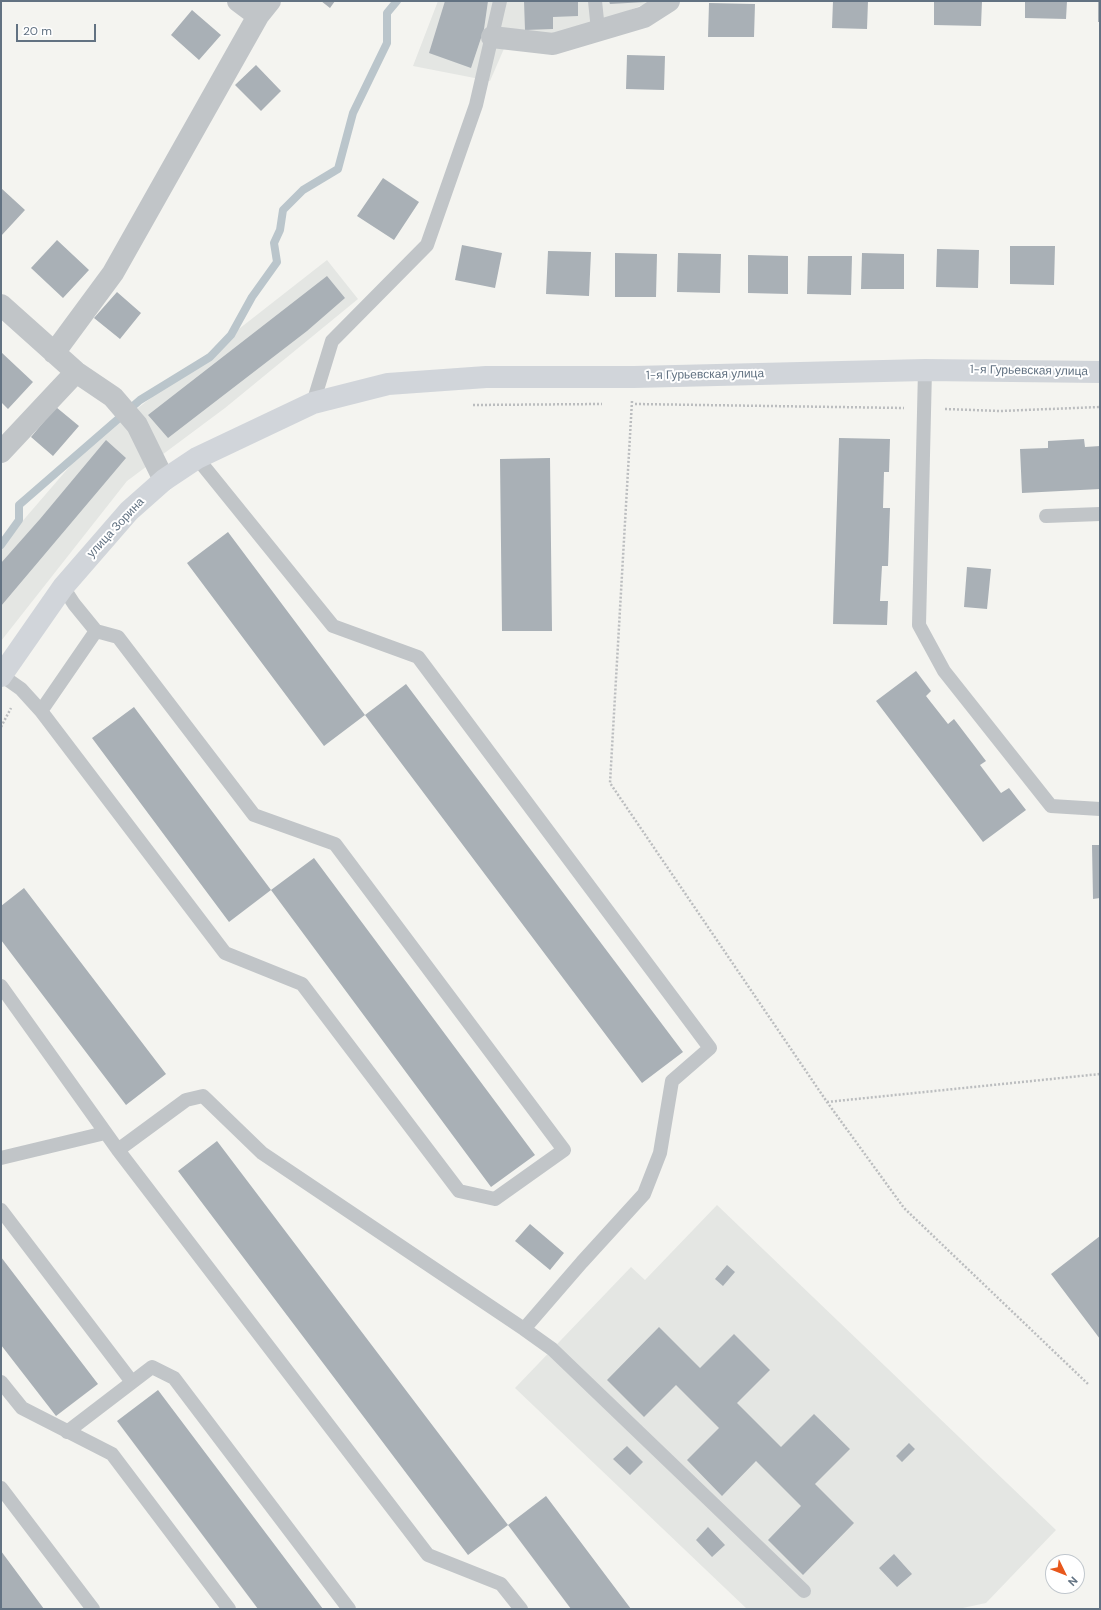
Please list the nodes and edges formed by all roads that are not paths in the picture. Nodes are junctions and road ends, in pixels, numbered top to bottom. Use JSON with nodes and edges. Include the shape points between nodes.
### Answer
{"nodes":[{"id":1,"x":238,"y":1,"type":"edge"},
{"id":2,"x":500,"y":1,"type":"edge"},
{"id":3,"x":595,"y":1,"type":"edge"},
{"id":4,"x":669,"y":1,"type":"edge"},
{"id":5,"x":264,"y":8,"type":"edge"},
{"id":6,"x":598,"y":30,"type":"junction"},
{"id":7,"x":492,"y":37,"type":"junction"},
{"id":8,"x":1,"y":305,"type":"edge"},
{"id":9,"x":54,"y":353,"type":"junction"},
{"id":10,"x":925,"y":370,"type":"junction"},
{"id":11,"x":76,"y":372,"type":"junction"},
{"id":12,"x":1100,"y":372,"type":"edge"},
{"id":13,"x":313,"y":403,"type":"junction"},
{"id":14,"x":1,"y":452,"type":"edge"},
{"id":15,"x":197,"y":458,"type":"junction"},
{"id":16,"x":164,"y":480,"type":"junction"},
{"id":17,"x":1100,"y":514,"type":"edge"},
{"id":18,"x":1046,"y":516,"type":"dead end"},
{"id":19,"x":63,"y":587,"type":"junction"},
{"id":20,"x":96,"y":631,"type":"junction"},
{"id":21,"x":1,"y":676,"type":"edge"},
{"id":22,"x":41,"y":711,"type":"junction"},
{"id":23,"x":1100,"y":809,"type":"edge"},
{"id":24,"x":1,"y":986,"type":"edge"},
{"id":25,"x":106,"y":1133,"type":"junction"},
{"id":26,"x":118,"y":1150,"type":"junction"},
{"id":27,"x":1,"y":1158,"type":"edge"},
{"id":28,"x":1,"y":1210,"type":"edge"},
{"id":29,"x":524,"y":1328,"type":"junction"},
{"id":30,"x":1,"y":1382,"type":"edge"},
{"id":31,"x":132,"y":1382,"type":"junction"},
{"id":32,"x":67,"y":1432,"type":"junction"},
{"id":33,"x":1,"y":1488,"type":"edge"},
{"id":34,"x":804,"y":1591,"type":"dead end"},
{"id":35,"x":93,"y":1609,"type":"edge"},
{"id":36,"x":229,"y":1609,"type":"edge"},
{"id":37,"x":349,"y":1609,"type":"edge"},
{"id":38,"x":520,"y":1609,"type":"edge"}],
"edges":[{"from":1,"to":5,"type":"street"},
{"from":2,"to":7,"type":"lane"},
{"from":3,"to":6,"type":"lane"},
{"from":4,"to":6,"type":"street","via":[[644,17]]},
{"from":5,"to":9,"type":"street","via":[[113,273]]},
{"from":6,"to":7,"type":"street","via":[[552,44]]},
{"from":7,"to":13,"type":"lane","via":[[476,104],[427,245],[332,341]]},
{"from":8,"to":9,"type":"street"},
{"from":9,"to":11,"type":"street"},
{"from":10,"to":12,"type":"main road","name":"1-я Гурьевская улица"},
{"from":10,"to":13,"type":"main road","name":"1-я Гурьевская улица","via":[[634,377],[486,377],[388,384]]},
{"from":10,"to":23,"type":"lane","via":[[920,625],[944,670],[1051,806]]},
{"from":11,"to":14,"type":"street"},
{"from":11,"to":16,"type":"street","via":[[113,397],[137,425]]},
{"from":13,"to":15,"type":"main road","name":"улица Зорина"},
{"from":15,"to":16,"type":"main road","name":"улица Зорина"},
{"from":15,"to":29,"type":"lane","via":[[333,626],[418,657],[710,1048],[672,1081],[660,1153],[644,1194]]},
{"from":16,"to":19,"type":"main road","name":"улица Зорина","via":[[129,511]]},
{"from":17,"to":18,"type":"lane"},
{"from":19,"to":20,"type":"lane"},
{"from":19,"to":21,"type":"main road","name":"улица Зорина"},
{"from":20,"to":22,"type":"lane"},
{"from":20,"to":22,"type":"lane","via":[[118,637],[254,815],[335,844],[564,1150],[495,1199],[459,1191],[302,984],[225,953]]},
{"from":21,"to":22,"type":"lane","via":[[21,689]]},
{"from":24,"to":25,"type":"lane"},
{"from":25,"to":26,"type":"lane"},
{"from":25,"to":27,"type":"lane"},
{"from":26,"to":29,"type":"lane","via":[[186,1100],[203,1096],[262,1153]]},
{"from":26,"to":38,"type":"lane","via":[[428,1554],[501,1584]]},
{"from":28,"to":31,"type":"lane"},
{"from":29,"to":34,"type":"lane","via":[[552,1349]]},
{"from":30,"to":32,"type":"lane","via":[[22,1408]]},
{"from":31,"to":32,"type":"lane"},
{"from":31,"to":37,"type":"lane","via":[[152,1367],[174,1378]]},
{"from":32,"to":36,"type":"lane","via":[[112,1454]]},
{"from":33,"to":35,"type":"lane"}]}
